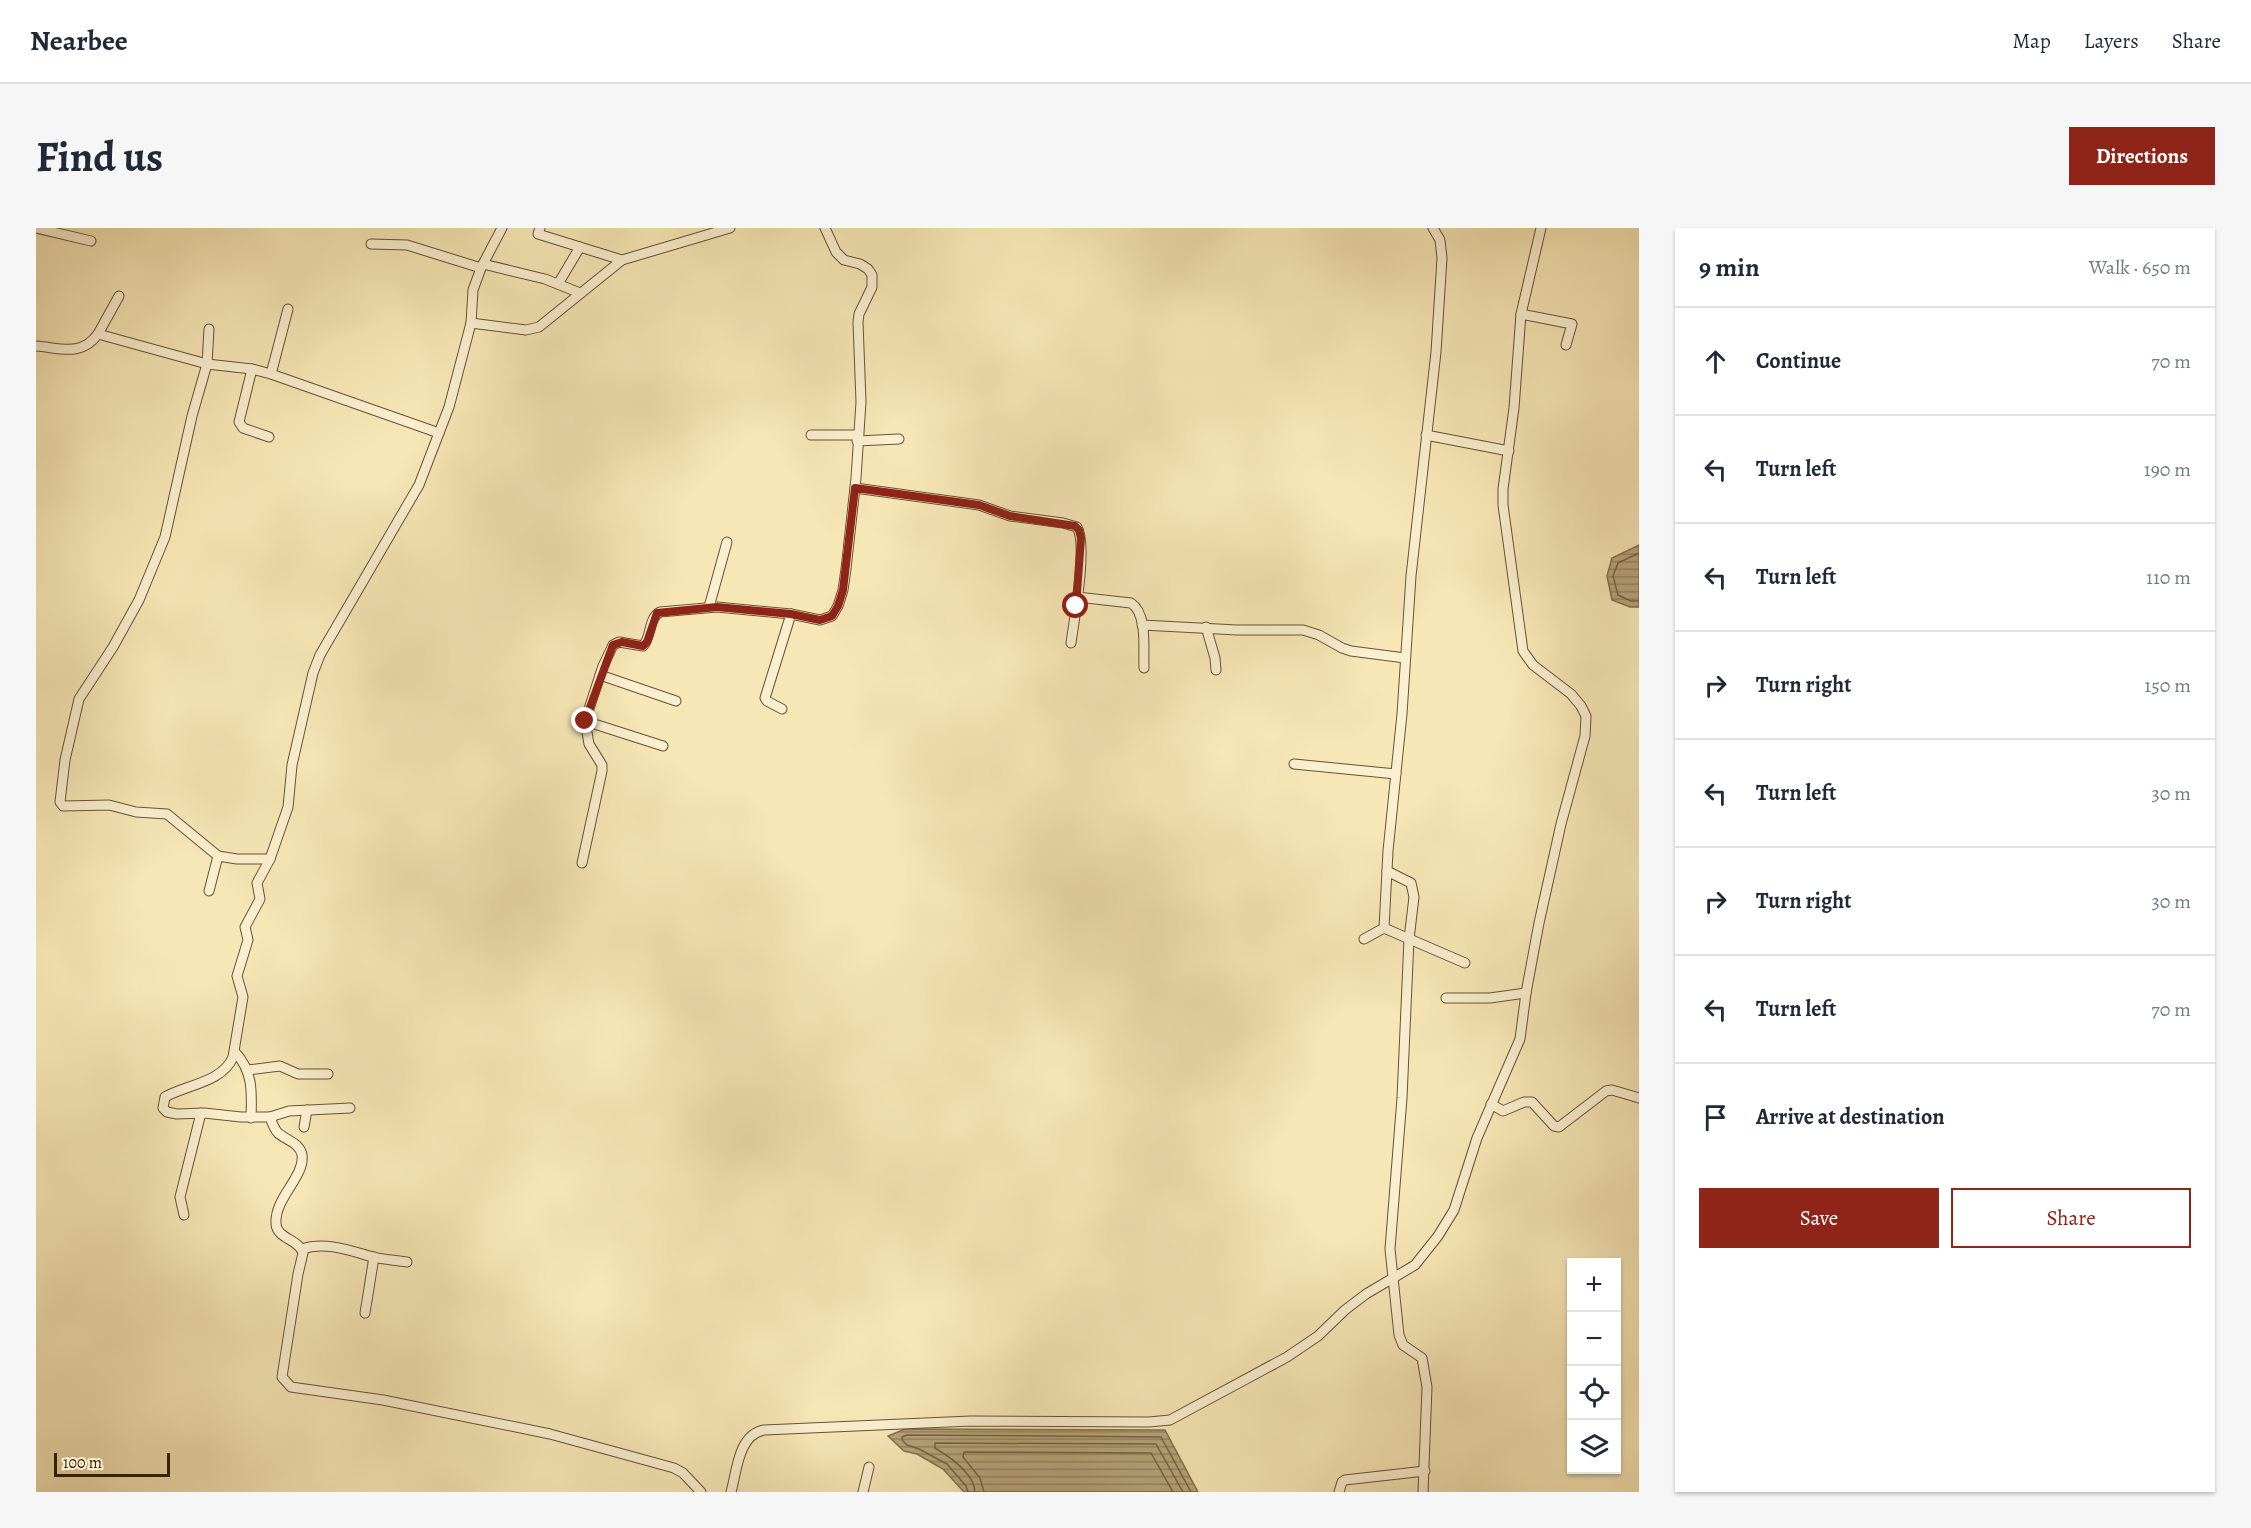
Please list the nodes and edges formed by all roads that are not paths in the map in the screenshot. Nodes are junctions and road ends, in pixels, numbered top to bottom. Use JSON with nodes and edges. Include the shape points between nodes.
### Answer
{"nodes":[{"id":1,"x":36,"y":228,"type":"edge"},
{"id":2,"x":502,"y":228,"type":"edge"},
{"id":3,"x":540,"y":228,"type":"edge"},
{"id":4,"x":730,"y":228,"type":"edge"},
{"id":5,"x":825,"y":228,"type":"edge"},
{"id":6,"x":1433,"y":228,"type":"edge"},
{"id":7,"x":1541,"y":228,"type":"edge"},
{"id":8,"x":91,"y":241,"type":"dead end"},
{"id":9,"x":371,"y":244,"type":"dead end"},
{"id":10,"x":580,"y":248,"type":"junction"},
{"id":11,"x":622,"y":260,"type":"junction"},
{"id":12,"x":482,"y":266,"type":"junction"},
{"id":13,"x":558,"y":284,"type":"junction"},
{"id":14,"x":580,"y":293,"type":"junction"},
{"id":15,"x":119,"y":296,"type":"dead end"},
{"id":16,"x":288,"y":309,"type":"dead end"},
{"id":17,"x":1521,"y":314,"type":"junction"},
{"id":18,"x":471,"y":323,"type":"junction"},
{"id":19,"x":209,"y":329,"type":"dead end"},
{"id":20,"x":99,"y":334,"type":"junction"},
{"id":21,"x":1566,"y":345,"type":"dead end"},
{"id":22,"x":36,"y":346,"type":"edge"},
{"id":23,"x":207,"y":364,"type":"junction"},
{"id":24,"x":252,"y":369,"type":"junction"},
{"id":25,"x":271,"y":374,"type":"junction"},
{"id":26,"x":439,"y":433,"type":"junction"},
{"id":27,"x":811,"y":435,"type":"dead end"},
{"id":28,"x":1426,"y":435,"type":"junction"},
{"id":29,"x":269,"y":437,"type":"dead end"},
{"id":30,"x":857,"y":438,"type":"junction"},
{"id":31,"x":899,"y":439,"type":"dead end"},
{"id":32,"x":1509,"y":451,"type":"junction"},
{"id":33,"x":855,"y":488,"type":"junction"},
{"id":34,"x":727,"y":542,"type":"dead end"},
{"id":35,"x":1077,"y":597,"type":"junction"},
{"id":36,"x":709,"y":607,"type":"junction"},
{"id":37,"x":791,"y":614,"type":"junction"},
{"id":38,"x":1142,"y":625,"type":"junction"},
{"id":39,"x":1206,"y":627,"type":"junction"},
{"id":40,"x":1071,"y":643,"type":"dead end"},
{"id":41,"x":1405,"y":658,"type":"junction"},
{"id":42,"x":1144,"y":668,"type":"dead end"},
{"id":43,"x":1216,"y":670,"type":"dead end"},
{"id":44,"x":600,"y":675,"type":"junction"},
{"id":45,"x":676,"y":701,"type":"dead end"},
{"id":46,"x":782,"y":709,"type":"dead end"},
{"id":47,"x":585,"y":721,"type":"junction"},
{"id":48,"x":663,"y":746,"type":"dead end"},
{"id":49,"x":1294,"y":764,"type":"dead end"},
{"id":50,"x":1396,"y":774,"type":"junction"},
{"id":51,"x":218,"y":856,"type":"junction"},
{"id":52,"x":270,"y":859,"type":"junction"},
{"id":53,"x":582,"y":862,"type":"dead end"},
{"id":54,"x":1387,"y":871,"type":"junction"},
{"id":55,"x":210,"y":891,"type":"dead end"},
{"id":56,"x":1384,"y":928,"type":"junction"},
{"id":57,"x":1364,"y":939,"type":"dead end"},
{"id":58,"x":1409,"y":939,"type":"junction"},
{"id":59,"x":1465,"y":963,"type":"dead end"},
{"id":60,"x":1526,"y":993,"type":"junction"},
{"id":61,"x":1446,"y":998,"type":"dead end"},
{"id":62,"x":235,"y":1052,"type":"junction"},
{"id":63,"x":248,"y":1070,"type":"junction"},
{"id":64,"x":328,"y":1074,"type":"dead end"},
{"id":65,"x":1639,"y":1098,"type":"edge"},
{"id":66,"x":1491,"y":1104,"type":"junction"},
{"id":67,"x":350,"y":1108,"type":"dead end"},
{"id":68,"x":307,"y":1110,"type":"junction"},
{"id":69,"x":201,"y":1113,"type":"junction"},
{"id":70,"x":270,"y":1117,"type":"junction"},
{"id":71,"x":251,"y":1118,"type":"junction"},
{"id":72,"x":304,"y":1127,"type":"dead end"},
{"id":73,"x":184,"y":1215,"type":"dead end"},
{"id":74,"x":302,"y":1250,"type":"junction"},
{"id":75,"x":374,"y":1257,"type":"junction"},
{"id":76,"x":407,"y":1262,"type":"dead end"},
{"id":77,"x":1392,"y":1278,"type":"junction"},
{"id":78,"x":365,"y":1313,"type":"dead end"},
{"id":79,"x":869,"y":1467,"type":"dead end"},
{"id":80,"x":1425,"y":1471,"type":"junction"},
{"id":81,"x":701,"y":1492,"type":"edge"},
{"id":82,"x":731,"y":1492,"type":"edge"},
{"id":83,"x":862,"y":1492,"type":"edge"},
{"id":84,"x":1339,"y":1492,"type":"edge"},
{"id":85,"x":1423,"y":1492,"type":"edge"}],
"edges":[{"from":1,"to":8,"type":"street"},
{"from":2,"to":12,"type":"street"},
{"from":3,"to":10,"type":"street","via":[[538,234]]},
{"from":4,"to":11,"type":"street"},
{"from":5,"to":30,"type":"street","via":[[836,252],[844,260],[868,268],[872,275],[872,287],[858,322],[861,402]]},
{"from":6,"to":28,"type":"street","via":[[1441,246],[1442,263]]},
{"from":7,"to":17,"type":"street"},
{"from":9,"to":12,"type":"street","via":[[407,244]]},
{"from":10,"to":11,"type":"street"},
{"from":10,"to":13,"type":"street"},
{"from":11,"to":14,"type":"street"},
{"from":12,"to":13,"type":"street"},
{"from":12,"to":18,"type":"street","via":[[473,290]]},
{"from":13,"to":14,"type":"street"},
{"from":14,"to":18,"type":"street","via":[[532,329]]},
{"from":15,"to":20,"type":"street"},
{"from":16,"to":25,"type":"street"},
{"from":17,"to":21,"type":"street","via":[[1572,324]]},
{"from":17,"to":32,"type":"street"},
{"from":18,"to":26,"type":"street"},
{"from":19,"to":23,"type":"street"},
{"from":20,"to":22,"type":"street","via":[[80,349]]},
{"from":20,"to":23,"type":"street"},
{"from":23,"to":24,"type":"street"},
{"from":23,"to":51,"type":"street","via":[[165,537],[139,600],[79,699],[60,802],[63,806],[110,805],[167,814]]},
{"from":24,"to":25,"type":"street"},
{"from":24,"to":29,"type":"street","via":[[239,422],[243,428]]},
{"from":25,"to":26,"type":"street"},
{"from":26,"to":52,"type":"street","via":[[419,485],[320,655],[292,765],[288,807]]},
{"from":27,"to":30,"type":"street"},
{"from":28,"to":32,"type":"street"},
{"from":28,"to":41,"type":"street"},
{"from":30,"to":31,"type":"street"},
{"from":30,"to":33,"type":"street"},
{"from":32,"to":60,"type":"street","via":[[1503,505],[1523,651],[1533,665],[1577,701],[1584,710],[1586,725]]},
{"from":33,"to":35,"type":"street","via":[[979,505],[1010,516],[1075,526],[1081,538]]},
{"from":33,"to":37,"type":"street","via":[[843,590],[836,611],[820,620]]},
{"from":34,"to":36,"type":"street"},
{"from":35,"to":38,"type":"street","via":[[1131,603]]},
{"from":35,"to":40,"type":"street"},
{"from":36,"to":37,"type":"street"},
{"from":36,"to":44,"type":"street","via":[[657,613],[645,644],[613,645]]},
{"from":37,"to":46,"type":"street","via":[[765,698]]},
{"from":38,"to":39,"type":"street"},
{"from":38,"to":42,"type":"street"},
{"from":39,"to":41,"type":"street","via":[[1303,630],[1351,651]]},
{"from":39,"to":43,"type":"street"},
{"from":41,"to":50,"type":"street"},
{"from":44,"to":45,"type":"street"},
{"from":44,"to":47,"type":"street"},
{"from":47,"to":48,"type":"street"},
{"from":47,"to":53,"type":"street","via":[[589,744],[602,771]]},
{"from":49,"to":50,"type":"street"},
{"from":50,"to":54,"type":"street"},
{"from":51,"to":52,"type":"street"},
{"from":51,"to":55,"type":"street"},
{"from":52,"to":62,"type":"street","via":[[257,883],[260,900],[244,928],[248,940],[237,976],[243,997]]},
{"from":54,"to":56,"type":"street"},
{"from":54,"to":58,"type":"street","via":[[1409,881],[1413,887]]},
{"from":56,"to":57,"type":"street"},
{"from":56,"to":58,"type":"street"},
{"from":58,"to":59,"type":"street"},
{"from":58,"to":77,"type":"street"},
{"from":60,"to":61,"type":"street"},
{"from":60,"to":66,"type":"street","via":[[1521,1039]]},
{"from":62,"to":63,"type":"street"},
{"from":62,"to":69,"type":"street","via":[[230,1065],[218,1074],[163,1099],[167,1112]]},
{"from":63,"to":64,"type":"street","via":[[280,1066],[298,1074]]},
{"from":63,"to":71,"type":"street"},
{"from":65,"to":66,"type":"street","via":[[1606,1091],[1559,1127],[1532,1102],[1503,1111]]},
{"from":66,"to":77,"type":"street","via":[[1454,1210],[1420,1261]]},
{"from":67,"to":68,"type":"street"},
{"from":68,"to":70,"type":"street"},
{"from":68,"to":72,"type":"street"},
{"from":69,"to":71,"type":"street"},
{"from":69,"to":73,"type":"street","via":[[180,1197]]},
{"from":70,"to":71,"type":"street"},
{"from":70,"to":74,"type":"street","via":[[277,1132],[301,1151],[301,1164],[281,1201],[276,1223],[281,1234]]},
{"from":74,"to":75,"type":"street","via":[[310,1246],[349,1249]]},
{"from":74,"to":81,"type":"street","via":[[282,1377],[291,1387],[383,1400],[590,1444],[674,1468]]},
{"from":75,"to":76,"type":"street"},
{"from":75,"to":78,"type":"street"},
{"from":77,"to":80,"type":"street","via":[[1401,1340],[1422,1358],[1425,1366]]},
{"from":77,"to":82,"type":"street","via":[[1355,1302],[1310,1342],[1170,1420],[971,1421],[764,1430],[747,1439]]},
{"from":79,"to":83,"type":"street"},
{"from":80,"to":84,"type":"street","via":[[1345,1480]]},
{"from":80,"to":85,"type":"street"}]}
